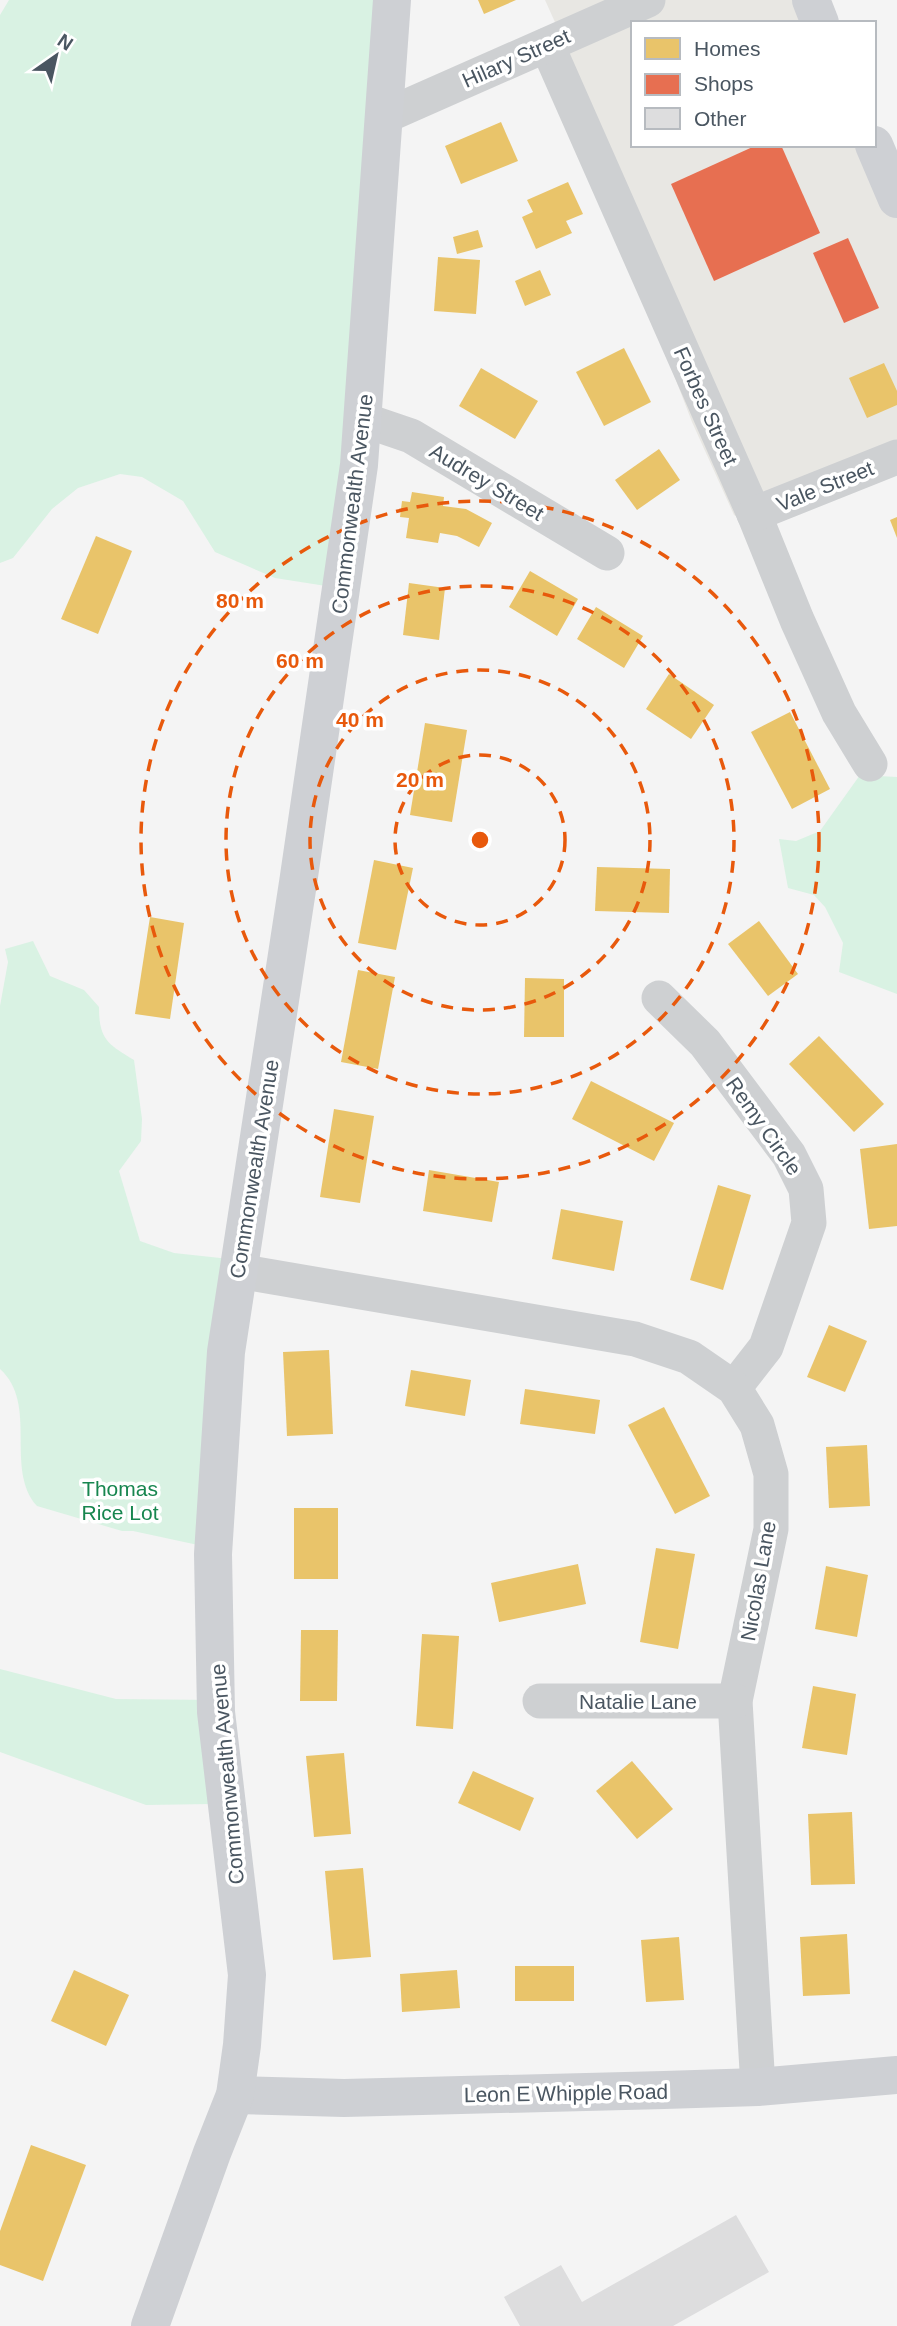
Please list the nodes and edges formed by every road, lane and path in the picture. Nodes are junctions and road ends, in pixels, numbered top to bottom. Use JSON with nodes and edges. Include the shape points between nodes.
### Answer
{"nodes":[{"id":1,"x":392,"y":0,"type":"edge"},
{"id":2,"x":648,"y":0,"type":"edge"},
{"id":3,"x":811,"y":0,"type":"edge"},
{"id":4,"x":819,"y":21,"type":"edge"},
{"id":5,"x":547,"y":45,"type":"junction"},
{"id":6,"x":383,"y":117,"type":"junction"},
{"id":7,"x":875,"y":147,"type":"edge"},
{"id":8,"x":897,"y":199,"type":"edge"},
{"id":9,"x":364,"y":420,"type":"junction"},
{"id":10,"x":897,"y":457,"type":"edge"},
{"id":11,"x":754,"y":514,"type":"junction"},
{"id":12,"x":607,"y":553,"type":"dead end"},
{"id":13,"x":870,"y":764,"type":"dead end"},
{"id":14,"x":659,"y":998,"type":"dead end"},
{"id":15,"x":237,"y":1271,"type":"junction"},
{"id":16,"x":734,"y":1388,"type":"junction"},
{"id":17,"x":540,"y":1701,"type":"dead end"},
{"id":18,"x":735,"y":1701,"type":"junction"},
{"id":19,"x":897,"y":2075,"type":"edge"},
{"id":20,"x":758,"y":2087,"type":"junction"},
{"id":21,"x":235,"y":2095,"type":"junction"},
{"id":22,"x":150,"y":2326,"type":"edge"}],
"edges":[{"from":1,"to":6,"type":"street","name":"Commonwealth Avenue"},
{"from":2,"to":5,"type":"street","name":"Hilary Street"},
{"from":3,"to":4,"type":"street"},
{"from":5,"to":6,"type":"street","name":"Hilary Street"},
{"from":5,"to":11,"type":"street","name":"Forbes Street"},
{"from":6,"to":9,"type":"street","name":"Commonwealth Avenue"},
{"from":7,"to":8,"type":"street"},
{"from":9,"to":12,"type":"street","name":"Audrey Street","via":[[411,436]]},
{"from":9,"to":15,"type":"street","name":"Commonwealth Avenue"},
{"from":10,"to":11,"type":"street","name":"Vale Street"},
{"from":11,"to":13,"type":"street","name":"Forbes Street","via":[[834,702]]},
{"from":14,"to":16,"type":"street","name":"Remy Circle","via":[[705,1044],[789,1155],[806,1189],[808,1223],[765,1347]]},
{"from":15,"to":16,"type":"street","name":"Nicolas Lane","via":[[635,1339],[689,1357]]},
{"from":15,"to":21,"type":"street","name":"Commonwealth Avenue","via":[[226,1352],[213,1554],[216,1712],[247,1975]]},
{"from":16,"to":18,"type":"street","name":"Nicolas Lane","via":[[757,1424],[771,1474],[771,1529]]},
{"from":17,"to":18,"type":"street","name":"Natalie Lane"},
{"from":18,"to":20,"type":"street","name":"Nicolas Lane"},
{"from":19,"to":20,"type":"street","name":"Leon E Whipple Road"},
{"from":20,"to":21,"type":"street","name":"Leon E Whipple Road","via":[[344,2098]]},
{"from":21,"to":22,"type":"street","name":"Commonwealth Avenue"}]}
